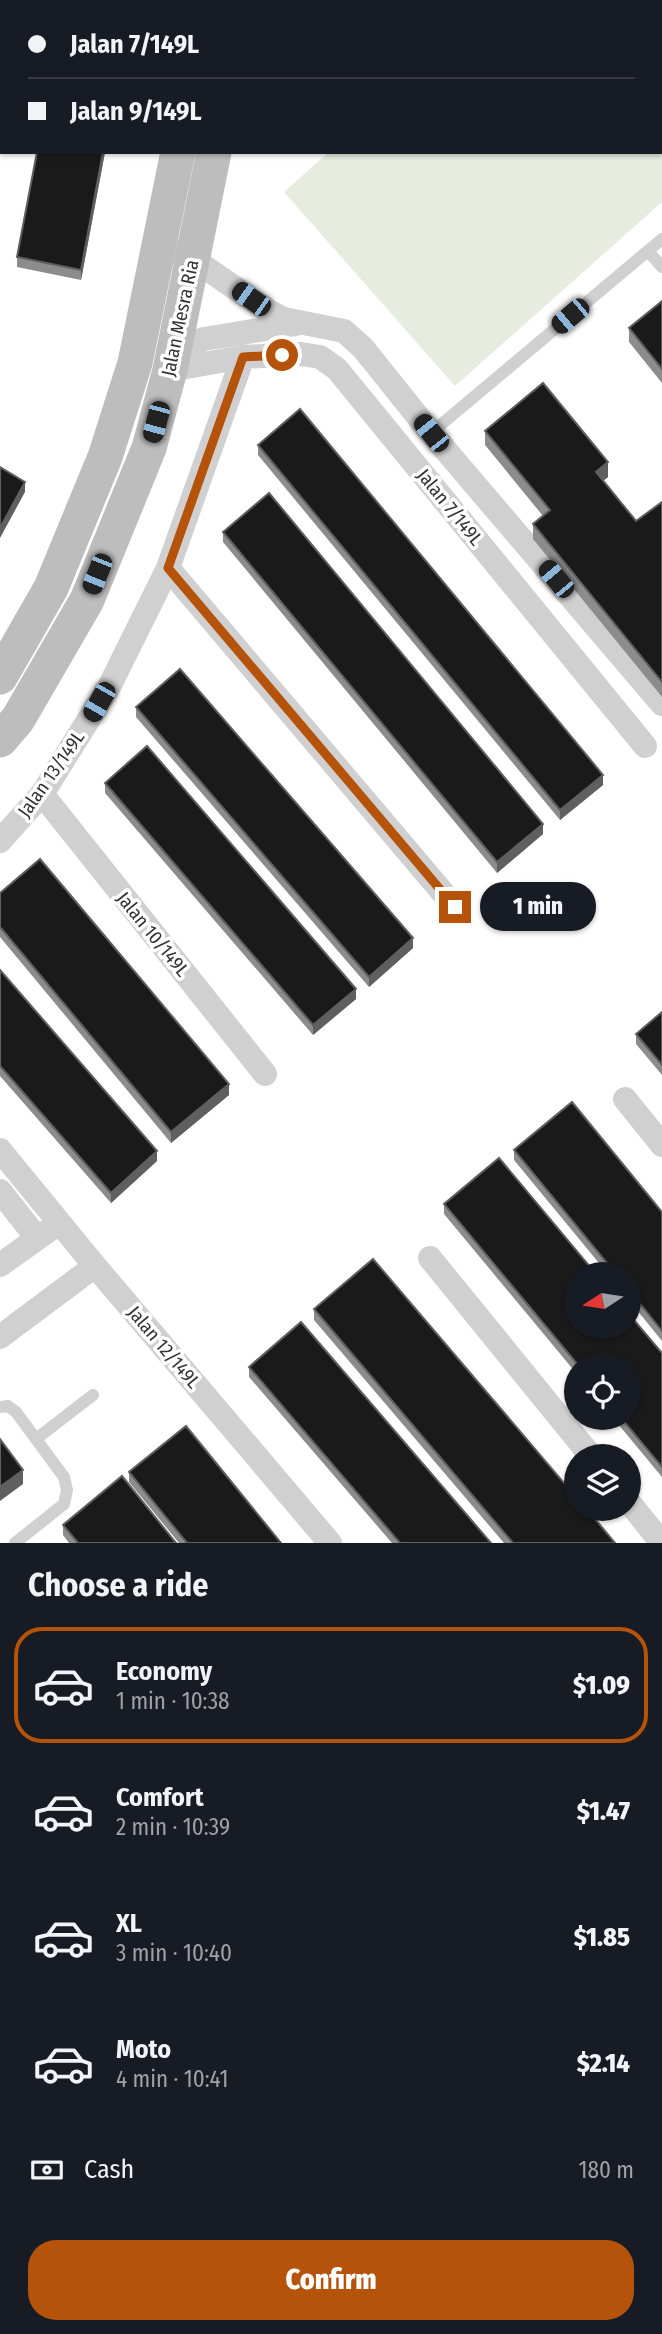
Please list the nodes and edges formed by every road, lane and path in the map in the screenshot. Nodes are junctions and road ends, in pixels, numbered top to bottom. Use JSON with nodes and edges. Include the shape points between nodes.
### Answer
{"nodes":[{"id":1,"x":178,"y":154,"type":"edge"},
{"id":2,"x":214,"y":154,"type":"edge"},
{"id":3,"x":662,"y":239,"type":"edge"},
{"id":4,"x":159,"y":247,"type":"junction"},
{"id":5,"x":648,"y":251,"type":"junction"},
{"id":6,"x":193,"y":259,"type":"junction"},
{"id":7,"x":662,"y":267,"type":"edge"},
{"id":8,"x":303,"y":323,"type":"junction"},
{"id":9,"x":243,"y":357,"type":"junction"},
{"id":10,"x":172,"y":360,"type":"junction"},
{"id":11,"x":431,"y":433,"type":"junction"},
{"id":12,"x":168,"y":568,"type":"junction"},
{"id":13,"x":0,"y":677,"type":"edge"},
{"id":14,"x":662,"y":704,"type":"edge"},
{"id":15,"x":0,"y":740,"type":"edge"},
{"id":16,"x":645,"y":746,"type":"dead end"},
{"id":17,"x":42,"y":794,"type":"junction"},
{"id":18,"x":0,"y":841,"type":"edge"},
{"id":19,"x":455,"y":907,"type":"dead end"},
{"id":20,"x":265,"y":1074,"type":"dead end"},
{"id":21,"x":625,"y":1099,"type":"dead end"},
{"id":22,"x":662,"y":1144,"type":"edge"},
{"id":23,"x":0,"y":1150,"type":"edge"},
{"id":24,"x":0,"y":1191,"type":"edge"},
{"id":25,"x":59,"y":1223,"type":"junction"},
{"id":26,"x":37,"y":1238,"type":"junction"},
{"id":27,"x":430,"y":1258,"type":"dead end"},
{"id":28,"x":0,"y":1265,"type":"edge"},
{"id":29,"x":95,"y":1266,"type":"junction"},
{"id":30,"x":0,"y":1337,"type":"edge"},
{"id":31,"x":93,"y":1395,"type":"dead end"},
{"id":32,"x":0,"y":1407,"type":"edge"},
{"id":33,"x":36,"y":1439,"type":"junction"},
{"id":34,"x":582,"y":1444,"type":"edge"},
{"id":35,"x":641,"y":1517,"type":"edge"},
{"id":36,"x":15,"y":1543,"type":"edge"},
{"id":37,"x":330,"y":1543,"type":"edge"},
{"id":38,"x":662,"y":1543,"type":"edge"}],
"edges":[{"from":1,"to":4,"type":"main road","name":"Jalan Mesra Ria"},
{"from":2,"to":6,"type":"main road","name":"Jalan Mesra Ria"},
{"from":3,"to":5,"type":"lane"},
{"from":4,"to":6,"type":"street"},
{"from":4,"to":13,"type":"main road","name":"Jalan Mesra Ria","via":[[135,363],[105,457],[51,588]]},
{"from":5,"to":7,"type":"lane"},
{"from":5,"to":11,"type":"lane"},
{"from":6,"to":8,"type":"street","via":[[270,312]]},
{"from":6,"to":10,"type":"main road","name":"Jalan Mesra Ria"},
{"from":8,"to":10,"type":"street","via":[[204,338]]},
{"from":8,"to":11,"type":"street","via":[[344,331]]},
{"from":9,"to":10,"type":"street","name":"Jalan 7/149L"},
{"from":9,"to":12,"type":"street","name":"Jalan 13/149L"},
{"from":9,"to":16,"type":"street","name":"Jalan 7/149L","via":[[301,354],[320,357],[337,369]]},
{"from":10,"to":15,"type":"main road","name":"Jalan Mesra Ria","via":[[149,449],[86,600],[18,719]]},
{"from":11,"to":14,"type":"street"},
{"from":12,"to":17,"type":"street","name":"Jalan 13/149L","via":[[108,687]]},
{"from":12,"to":19,"type":"street"},
{"from":17,"to":18,"type":"street","name":"Jalan 13/149L"},
{"from":17,"to":20,"type":"street","name":"Jalan 10/149L"},
{"from":21,"to":22,"type":"street"},
{"from":23,"to":25,"type":"street","name":"Jalan 12/149L"},
{"from":24,"to":26,"type":"street"},
{"from":25,"to":26,"type":"street"},
{"from":25,"to":29,"type":"street","name":"Jalan 12/149L"},
{"from":26,"to":28,"type":"street"},
{"from":27,"to":34,"type":"street"},
{"from":29,"to":30,"type":"street"},
{"from":29,"to":37,"type":"street","name":"Jalan 12/149L"},
{"from":31,"to":33,"type":"lane"},
{"from":32,"to":33,"type":"lane","via":[[16,1412]]},
{"from":33,"to":36,"type":"lane","via":[[64,1477],[67,1490],[64,1504]]},
{"from":35,"to":38,"type":"street"}]}
